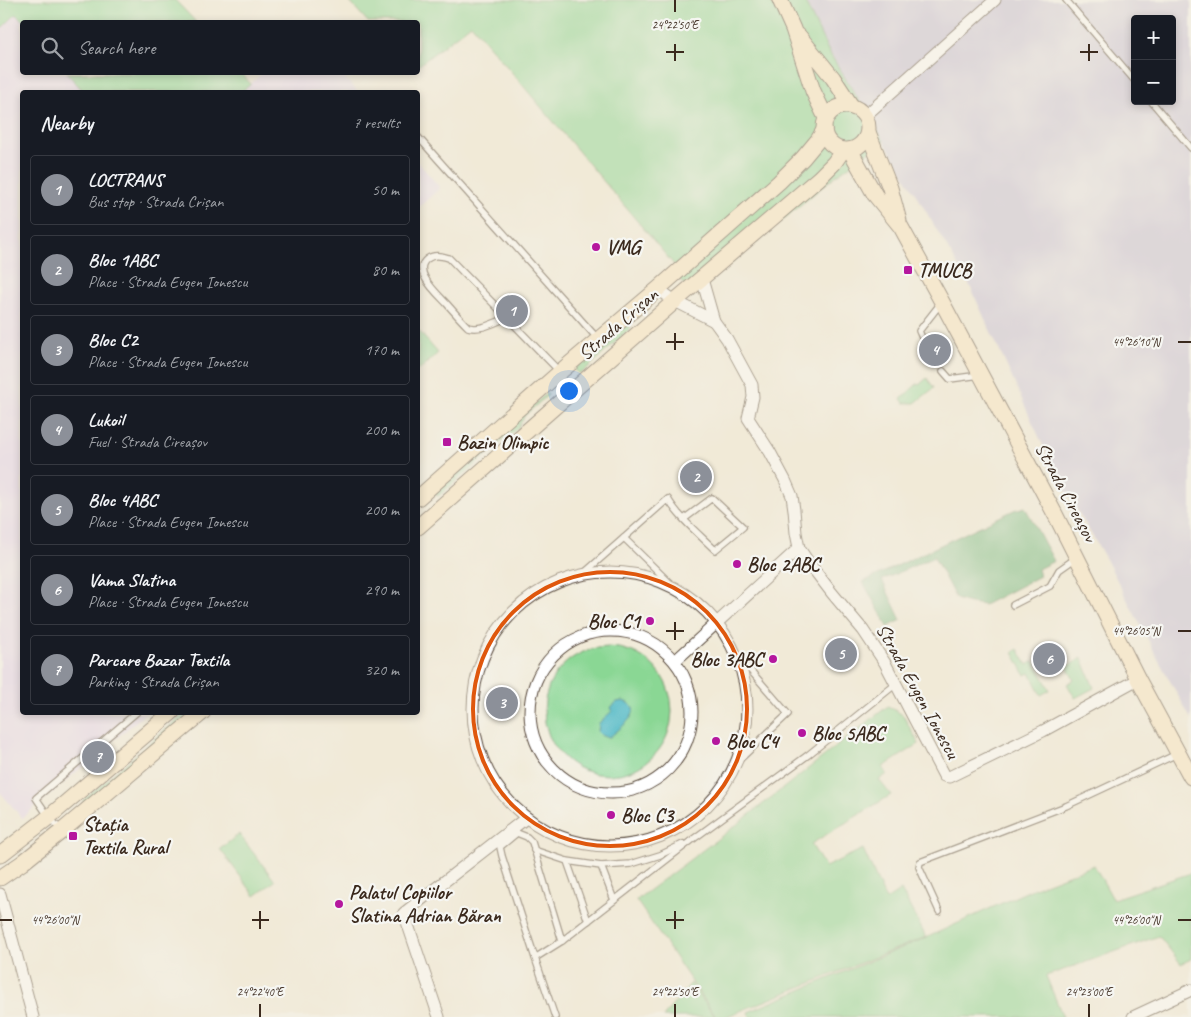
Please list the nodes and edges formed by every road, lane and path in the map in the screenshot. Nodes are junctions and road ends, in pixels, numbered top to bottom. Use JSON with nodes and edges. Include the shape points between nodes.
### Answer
{"nodes":[{"id":1,"x":780,"y":0,"type":"edge"},
{"id":2,"x":995,"y":0,"type":"edge"},
{"id":3,"x":1066,"y":0,"type":"edge"},
{"id":4,"x":793,"y":28,"type":"junction"},
{"id":5,"x":1131,"y":76,"type":"edge"},
{"id":6,"x":1155,"y":105,"type":"edge"},
{"id":7,"x":852,"y":107,"type":"junction"},
{"id":8,"x":865,"y":116,"type":"junction"},
{"id":9,"x":825,"y":124,"type":"junction"},
{"id":10,"x":868,"y":132,"type":"junction"},
{"id":11,"x":420,"y":140,"type":"edge"},
{"id":12,"x":1191,"y":148,"type":"edge"},
{"id":13,"x":847,"y":150,"type":"junction"},
{"id":14,"x":900,"y":227,"type":"junction"},
{"id":15,"x":702,"y":279,"type":"junction"},
{"id":16,"x":658,"y":289,"type":"junction"},
{"id":17,"x":675,"y":301,"type":"junction"},
{"id":18,"x":942,"y":302,"type":"junction"},
{"id":19,"x":507,"y":318,"type":"junction"},
{"id":20,"x":714,"y":322,"type":"junction"},
{"id":21,"x":598,"y":339,"type":"junction"},
{"id":22,"x":923,"y":340,"type":"dead end"},
{"id":23,"x":943,"y":371,"type":"dead end"},
{"id":24,"x":560,"y":372,"type":"junction"},
{"id":25,"x":981,"y":374,"type":"junction"},
{"id":26,"x":420,"y":496,"type":"edge"},
{"id":27,"x":684,"y":519,"type":"junction"},
{"id":28,"x":420,"y":525,"type":"edge"},
{"id":29,"x":624,"y":538,"type":"junction"},
{"id":30,"x":799,"y":548,"type":"junction"},
{"id":31,"x":1077,"y":556,"type":"junction"},
{"id":32,"x":584,"y":574,"type":"junction"},
{"id":33,"x":675,"y":588,"type":"junction"},
{"id":34,"x":1013,"y":605,"type":"dead end"},
{"id":35,"x":717,"y":622,"type":"junction"},
{"id":36,"x":738,"y":656,"type":"junction"},
{"id":37,"x":675,"y":661,"type":"junction"},
{"id":38,"x":1138,"y":679,"type":"junction"},
{"id":39,"x":896,"y":684,"type":"junction"},
{"id":40,"x":133,"y":715,"type":"edge"},
{"id":41,"x":168,"y":715,"type":"edge"},
{"id":42,"x":199,"y":715,"type":"edge"},
{"id":43,"x":1178,"y":754,"type":"junction"},
{"id":44,"x":738,"y":761,"type":"junction"},
{"id":45,"x":1191,"y":777,"type":"edge"},
{"id":46,"x":49,"y":817,"type":"junction"},
{"id":47,"x":526,"y":818,"type":"junction"},
{"id":48,"x":516,"y":830,"type":"junction"},
{"id":49,"x":62,"y":831,"type":"junction"},
{"id":50,"x":692,"y":840,"type":"junction"},
{"id":51,"x":534,"y":850,"type":"junction"},
{"id":52,"x":0,"y":856,"type":"edge"},
{"id":53,"x":567,"y":861,"type":"junction"},
{"id":54,"x":602,"y":866,"type":"junction"},
{"id":55,"x":0,"y":878,"type":"edge"},
{"id":56,"x":0,"y":894,"type":"edge"},
{"id":57,"x":614,"y":900,"type":"junction"},
{"id":58,"x":939,"y":911,"type":"dead end"},
{"id":59,"x":588,"y":921,"type":"junction"},
{"id":60,"x":562,"y":941,"type":"junction"},
{"id":61,"x":535,"y":958,"type":"junction"},
{"id":62,"x":1191,"y":990,"type":"edge"},
{"id":63,"x":33,"y":1017,"type":"edge"},
{"id":64,"x":439,"y":1017,"type":"edge"},
{"id":65,"x":555,"y":1017,"type":"edge"},
{"id":66,"x":1133,"y":1017,"type":"edge"}],
"edges":[{"from":1,"to":4,"type":"main road"},
{"from":2,"to":8,"type":"street"},
{"from":3,"to":5,"type":"lane"},
{"from":4,"to":7,"type":"main road"},
{"from":4,"to":9,"type":"main road"},
{"from":6,"to":12,"type":"lane"},
{"from":7,"to":8,"type":"main road"},
{"from":7,"to":9,"type":"main road","via":[[837,108]]},
{"from":8,"to":10,"type":"main road"},
{"from":9,"to":13,"type":"main road","via":[[830,144]]},
{"from":9,"to":16,"type":"main road","name":"Strada Crișan","via":[[818,140],[779,182]]},
{"from":10,"to":13,"type":"main road","via":[[862,144]]},
{"from":10,"to":14,"type":"main road","name":"Strada Cireașov","via":[[890,188]]},
{"from":11,"to":21,"type":"lane"},
{"from":13,"to":14,"type":"main road","name":"Strada Cireașov"},
{"from":13,"to":15,"type":"main road","name":"Strada Crișan","via":[[827,172]]},
{"from":14,"to":18,"type":"main road","name":"Strada Cireașov"},
{"from":15,"to":17,"type":"main road","name":"Strada Crișan"},
{"from":15,"to":20,"type":"street","name":"Strada Eugen Ionescu"},
{"from":16,"to":17,"type":"street","name":"Strada Eugen Ionescu"},
{"from":16,"to":21,"type":"main road","name":"Strada Crișan"},
{"from":17,"to":20,"type":"street","name":"Strada Eugen Ionescu"},
{"from":17,"to":28,"type":"main road","name":"Strada Crișan"},
{"from":18,"to":22,"type":"lane","via":[[919,332]]},
{"from":18,"to":25,"type":"main road","name":"Strada Cireașov"},
{"from":19,"to":19,"type":"lane","via":[[449,258],[439,255],[423,262],[422,268],[429,284],[468,328],[481,328]]},
{"from":19,"to":24,"type":"lane"},
{"from":20,"to":30,"type":"street","name":"Strada Eugen Ionescu","via":[[752,385],[748,418],[792,496]]},
{"from":21,"to":24,"type":"main road","name":"Strada Crișan"},
{"from":23,"to":25,"type":"lane","via":[[950,379]]},
{"from":24,"to":26,"type":"main road","name":"Strada Crișan"},
{"from":25,"to":31,"type":"main road","name":"Strada Cireașov"},
{"from":27,"to":27,"type":"lane","via":[[712,498],[743,527],[716,550]]},
{"from":27,"to":29,"type":"lane","via":[[668,499]]},
{"from":29,"to":32,"type":"lane"},
{"from":29,"to":33,"type":"lane"},
{"from":30,"to":35,"type":"street"},
{"from":30,"to":39,"type":"street","name":"Strada Eugen Ionescu","via":[[863,630]]},
{"from":31,"to":34,"type":"lane","via":[[1059,570],[1050,586]]},
{"from":31,"to":38,"type":"main road","name":"Strada Cireașov"},
{"from":32,"to":33,"type":"street","via":[[631,573]]},
{"from":32,"to":47,"type":"street","via":[[555,583],[528,598],[510,614],[495,633],[477,674],[472,706],[475,738],[486,768],[503,796]]},
{"from":33,"to":35,"type":"street","via":[[698,603]]},
{"from":35,"to":36,"type":"street"},
{"from":35,"to":37,"type":"street"},
{"from":36,"to":44,"type":"street","via":[[747,691],[747,727]]},
{"from":36,"to":44,"type":"lane","via":[[788,714]]},
{"from":37,"to":37,"type":"street","via":[[659,646],[641,636],[620,631],[599,632],[560,648],[544,666],[533,688],[529,712],[533,736],[543,758],[559,776],[579,788],[602,794],[626,793],[648,786],[667,772],[682,753],[691,730],[693,706],[687,682]]},
{"from":38,"to":39,"type":"street","name":"Strada Eugen Ionescu","via":[[949,777],[944,776]]},
{"from":38,"to":43,"type":"main road","name":"Strada Cireașov"},
{"from":39,"to":50,"type":"lane","via":[[808,755]]},
{"from":40,"to":46,"type":"lane","via":[[36,798]]},
{"from":41,"to":46,"type":"main road"},
{"from":42,"to":49,"type":"main road"},
{"from":43,"to":45,"type":"main road","name":"Strada Cireașov"},
{"from":43,"to":58,"type":"lane","via":[[1066,806],[920,862],[919,867]]},
{"from":44,"to":47,"type":"street","via":[[706,808],[674,831],[638,844],[598,846],[560,838]]},
{"from":46,"to":49,"type":"lane"},
{"from":46,"to":52,"type":"main road"},
{"from":47,"to":48,"type":"street"},
{"from":48,"to":51,"type":"lane","via":[[532,842]]},
{"from":48,"to":61,"type":"lane","via":[[500,847]]},
{"from":48,"to":64,"type":"street","via":[[404,914]]},
{"from":49,"to":55,"type":"main road"},
{"from":50,"to":54,"type":"lane","via":[[631,864]]},
{"from":50,"to":57,"type":"lane"},
{"from":51,"to":53,"type":"lane"},
{"from":51,"to":60,"type":"lane"},
{"from":53,"to":54,"type":"lane"},
{"from":53,"to":59,"type":"lane"},
{"from":54,"to":57,"type":"lane"},
{"from":56,"to":63,"type":"street"},
{"from":57,"to":59,"type":"lane"},
{"from":59,"to":60,"type":"lane"},
{"from":60,"to":61,"type":"lane"},
{"from":61,"to":65,"type":"lane"},
{"from":62,"to":66,"type":"street"}]}
